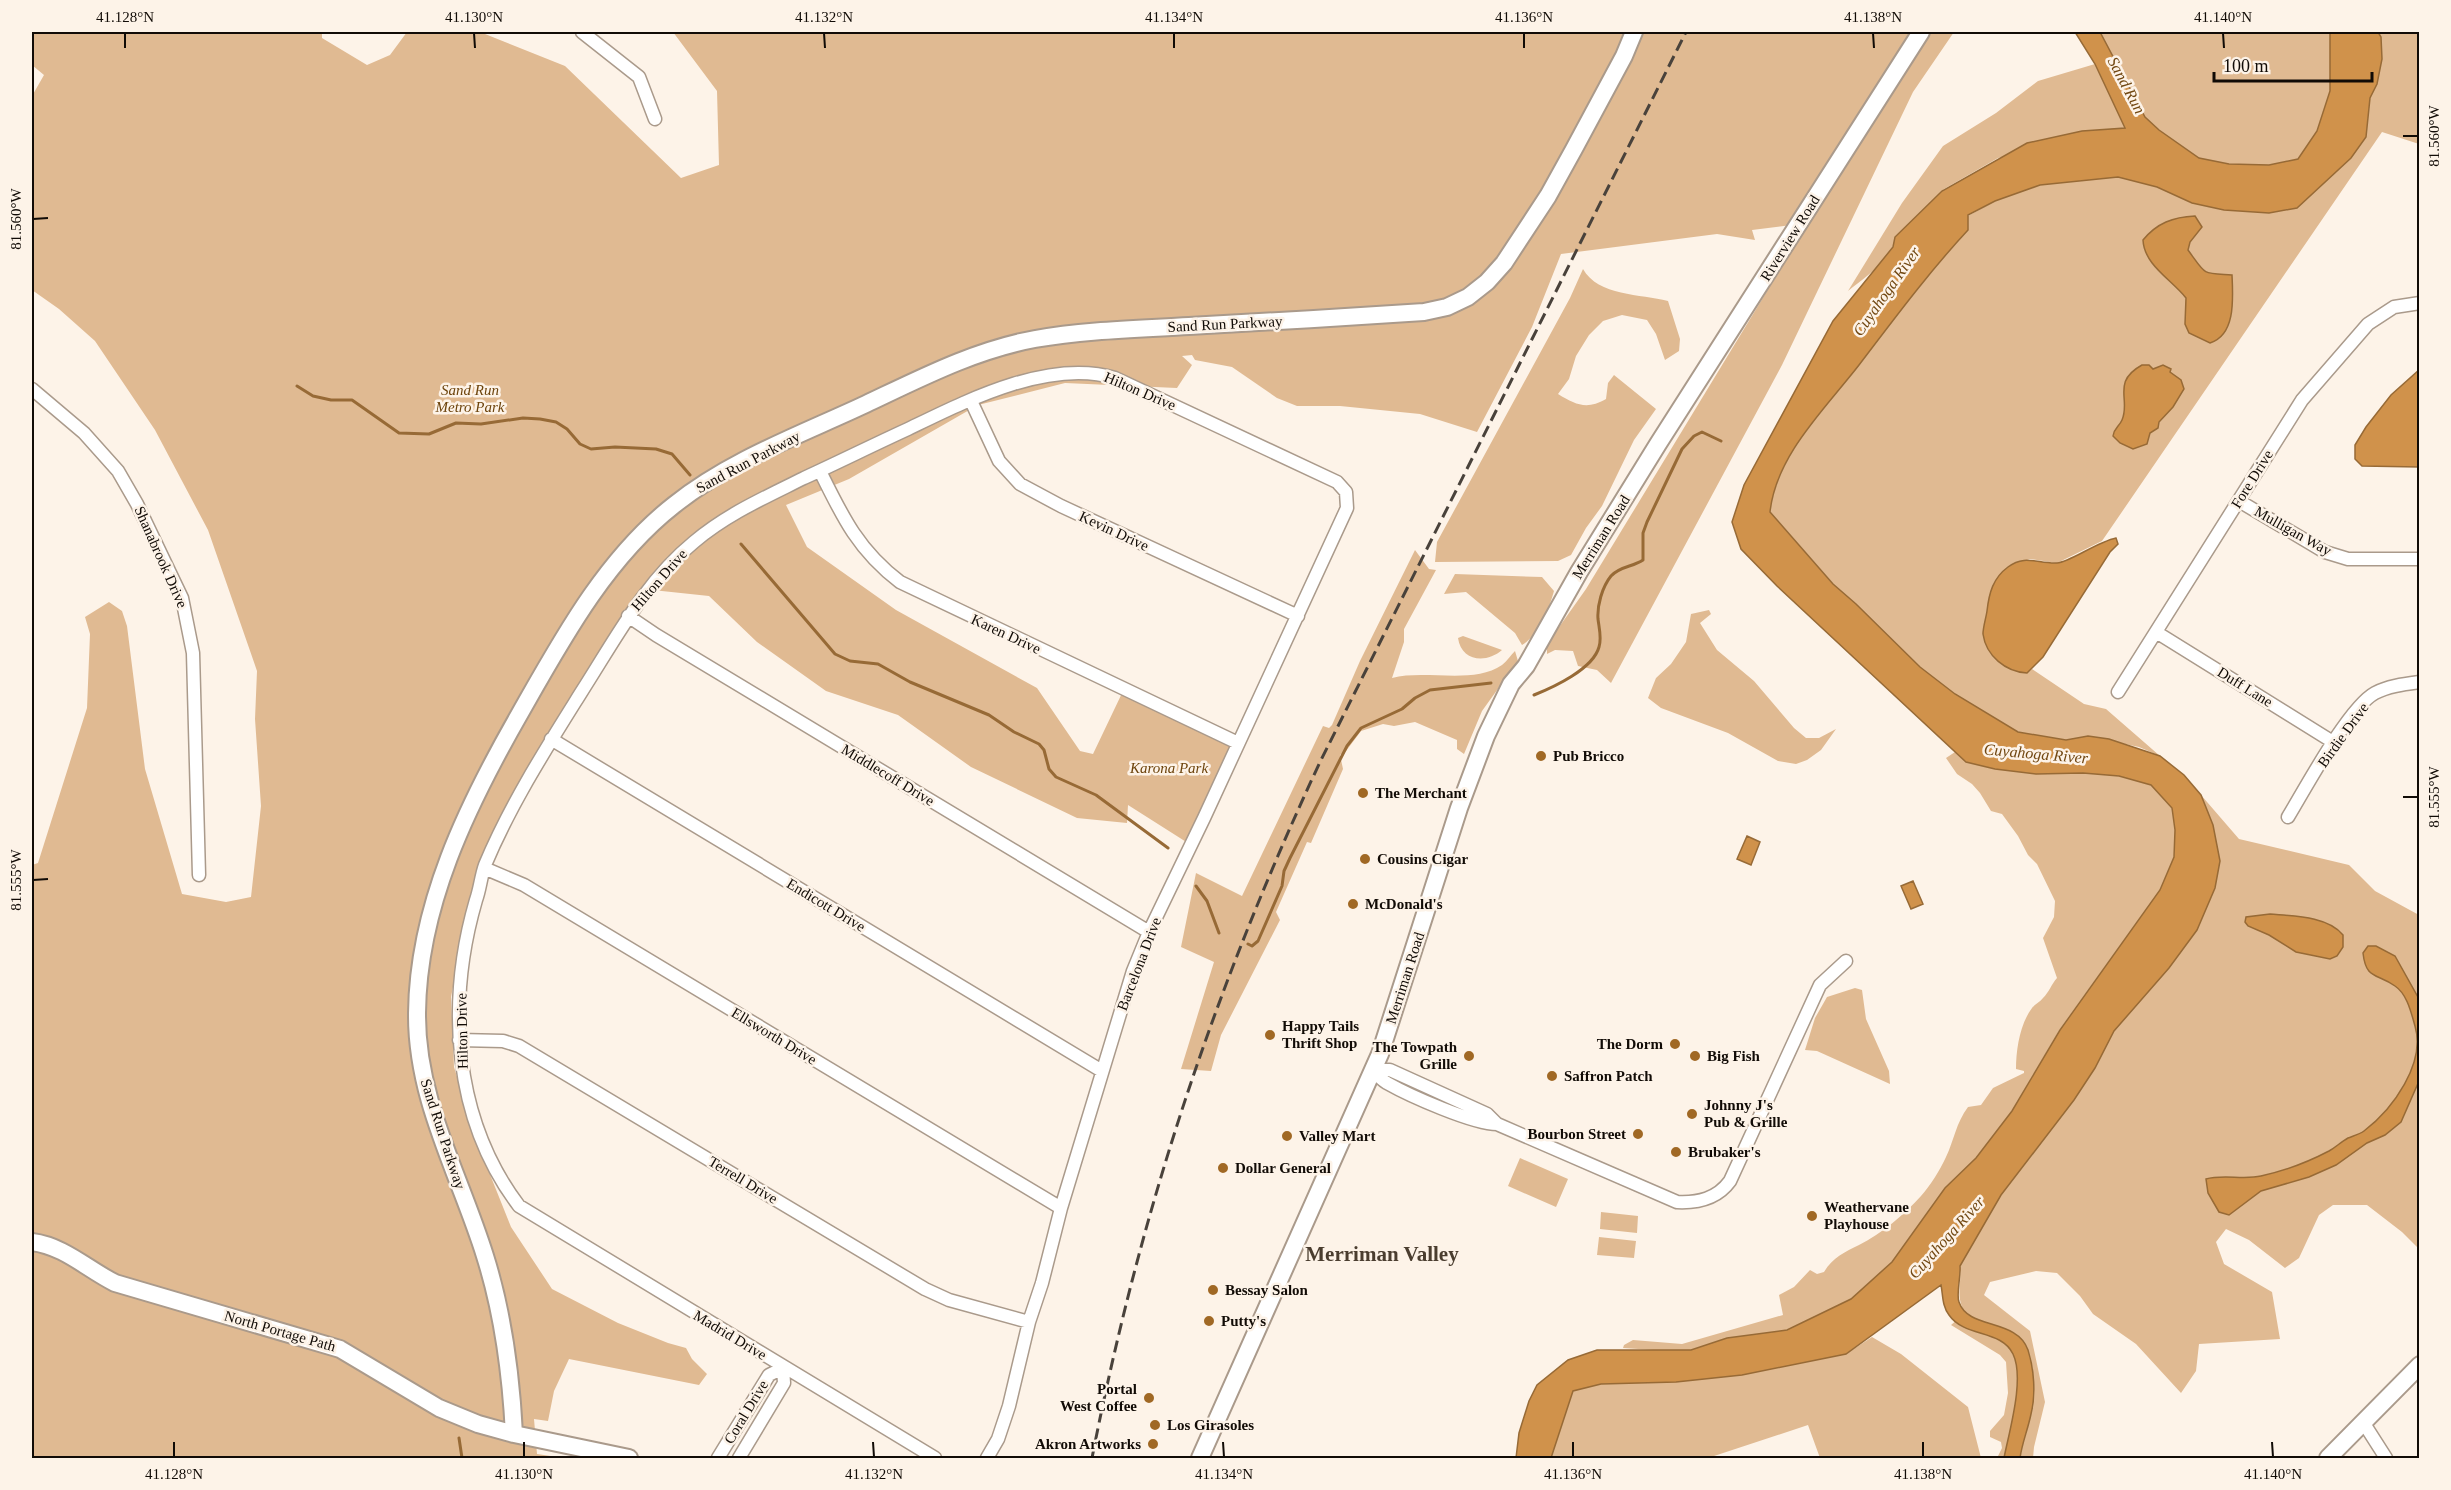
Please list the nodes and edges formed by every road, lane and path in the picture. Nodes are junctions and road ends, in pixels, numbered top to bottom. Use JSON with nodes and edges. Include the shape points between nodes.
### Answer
{"nodes":[{"id":1,"x":582,"y":32,"type":"edge"},
{"id":2,"x":1634,"y":32,"type":"edge"},
{"id":3,"x":1921,"y":32,"type":"edge"},
{"id":4,"x":655,"y":119,"type":"dead end"},
{"id":5,"x":2420,"y":303,"type":"edge"},
{"id":6,"x":32,"y":389,"type":"edge"},
{"id":7,"x":971,"y":401,"type":"junction"},
{"id":8,"x":1658,"y":444,"type":"joint"},
{"id":9,"x":820,"y":471,"type":"junction"},
{"id":10,"x":1346,"y":492,"type":"joint"},
{"id":11,"x":2239,"y":501,"type":"junction"},
{"id":12,"x":2420,"y":559,"type":"edge"},
{"id":13,"x":628,"y":616,"type":"junction"},
{"id":14,"x":1298,"y":616,"type":"junction"},
{"id":15,"x":2156,"y":632,"type":"junction"},
{"id":16,"x":2420,"y":682,"type":"edge"},
{"id":17,"x":2118,"y":692,"type":"dead end"},
{"id":18,"x":551,"y":739,"type":"junction"},
{"id":19,"x":2333,"y":742,"type":"junction"},
{"id":20,"x":1238,"y":743,"type":"junction"},
{"id":21,"x":2288,"y":817,"type":"dead end"},
{"id":22,"x":484,"y":868,"type":"junction"},
{"id":23,"x":199,"y":875,"type":"dead end"},
{"id":24,"x":1149,"y":932,"type":"junction"},
{"id":25,"x":1846,"y":961,"type":"dead end"},
{"id":26,"x":459,"y":1040,"type":"junction"},
{"id":27,"x":1373,"y":1070,"type":"junction"},
{"id":28,"x":1102,"y":1071,"type":"junction"},
{"id":29,"x":1061,"y":1208,"type":"junction"},
{"id":30,"x":524,"y":1210,"type":"joint"},
{"id":31,"x":32,"y":1242,"type":"edge"},
{"id":32,"x":1029,"y":1322,"type":"junction"},
{"id":33,"x":2420,"y":1365,"type":"edge"},
{"id":34,"x":783,"y":1368,"type":"junction"},
{"id":35,"x":2364,"y":1422,"type":"junction"},
{"id":36,"x":514,"y":1434,"type":"junction"},
{"id":37,"x":628,"y":1458,"type":"edge"},
{"id":38,"x":718,"y":1458,"type":"edge"},
{"id":39,"x":739,"y":1458,"type":"edge"},
{"id":40,"x":935,"y":1458,"type":"edge"},
{"id":41,"x":987,"y":1458,"type":"edge"},
{"id":42,"x":1200,"y":1458,"type":"edge"},
{"id":43,"x":2328,"y":1458,"type":"edge"},
{"id":44,"x":2386,"y":1458,"type":"edge"}],
"edges":[{"from":1,"to":4,"type":"street","via":[[639,77]]},
{"from":2,"to":36,"type":"street","name":"Sand Run Parkway","via":[[1548,196],[1504,262],[1480,290],[1462,301],[1424,312],[1071,335],[992,349],[774,446],[710,480],[661,515],[612,568],[541,676],[470,808],[440,882],[418,980],[417,1037],[425,1086],[496,1297],[510,1372]]},
{"from":3,"to":8,"type":"street","name":"Riverview Road"},
{"from":5,"to":11,"type":"street","name":"Fore Drive","via":[[2394,307],[2368,324],[2350,343],[2302,400]]},
{"from":6,"to":23,"type":"street","name":"Shanabrook Drive","via":[[84,433],[118,471],[182,598],[193,653]]},
{"from":7,"to":9,"type":"street","name":"Hilton Drive"},
{"from":7,"to":10,"type":"street","name":"Hilton Drive","via":[[1041,377],[1107,375],[1337,482]]},
{"from":7,"to":14,"type":"street","name":"Kevin Drive","via":[[999,461],[1028,490]]},
{"from":8,"to":27,"type":"street","name":"Merriman Road","via":[[1526,666],[1511,684],[1486,736]]},
{"from":9,"to":13,"type":"street","name":"Hilton Drive","via":[[743,509],[703,535],[671,563]]},
{"from":9,"to":20,"type":"street","name":"Karen Drive","via":[[855,537],[900,582]]},
{"from":10,"to":14,"type":"street","name":"Barcelona Drive","via":[[1345,515]]},
{"from":11,"to":12,"type":"street","name":"Mulligan Way","via":[[2325,552],[2348,559]]},
{"from":11,"to":15,"type":"street","name":"Fore Drive"},
{"from":13,"to":18,"type":"street","name":"Hilton Drive"},
{"from":13,"to":24,"type":"street","name":"Middlecoff Drive"},
{"from":14,"to":20,"type":"street","name":"Barcelona Drive"},
{"from":15,"to":17,"type":"street","name":"Fore Drive"},
{"from":15,"to":19,"type":"street","name":"Duff Lane"},
{"from":16,"to":19,"type":"street","name":"Birdie Drive","via":[[2374,694]]},
{"from":18,"to":22,"type":"street","name":"Hilton Drive"},
{"from":18,"to":28,"type":"street","name":"Endicott Drive"},
{"from":19,"to":21,"type":"street","name":"Birdie Drive"},
{"from":20,"to":24,"type":"street","name":"Barcelona Drive"},
{"from":22,"to":26,"type":"street","name":"Hilton Drive","via":[[464,955]]},
{"from":22,"to":29,"type":"street","name":"Ellsworth Drive","via":[[524,885]]},
{"from":24,"to":28,"type":"street","name":"Barcelona Drive"},
{"from":25,"to":27,"type":"street","via":[[1820,985],[1730,1181],[1701,1201],[1677,1202],[1497,1124],[1487,1114],[1470,1112],[1432,1096],[1390,1070]]},
{"from":26,"to":30,"type":"street","name":"Hilton Drive","via":[[473,1118],[502,1182]]},
{"from":26,"to":32,"type":"street","name":"Terrell Drive","via":[[503,1041],[519,1046],[925,1289]]},
{"from":27,"to":42,"type":"street","name":"Merriman Road"},
{"from":28,"to":29,"type":"street","name":"Barcelona Drive"},
{"from":29,"to":32,"type":"street","name":"Barcelona Drive"},
{"from":30,"to":34,"type":"street","name":"Madrid Drive"},
{"from":31,"to":36,"type":"street","name":"North Portage Path","via":[[63,1250],[115,1283],[340,1348],[439,1408]]},
{"from":32,"to":41,"type":"street","name":"Barcelona Drive","via":[[1009,1407]]},
{"from":33,"to":35,"type":"street"},
{"from":34,"to":38,"type":"street","name":"Coral Drive","via":[[769,1375]]},
{"from":34,"to":39,"type":"street","name":"Coral Drive","via":[[784,1383]]},
{"from":34,"to":40,"type":"street","name":"Madrid Drive"},
{"from":35,"to":43,"type":"street"},
{"from":35,"to":44,"type":"street"},
{"from":36,"to":37,"type":"street","name":"North Portage Path"}]}
